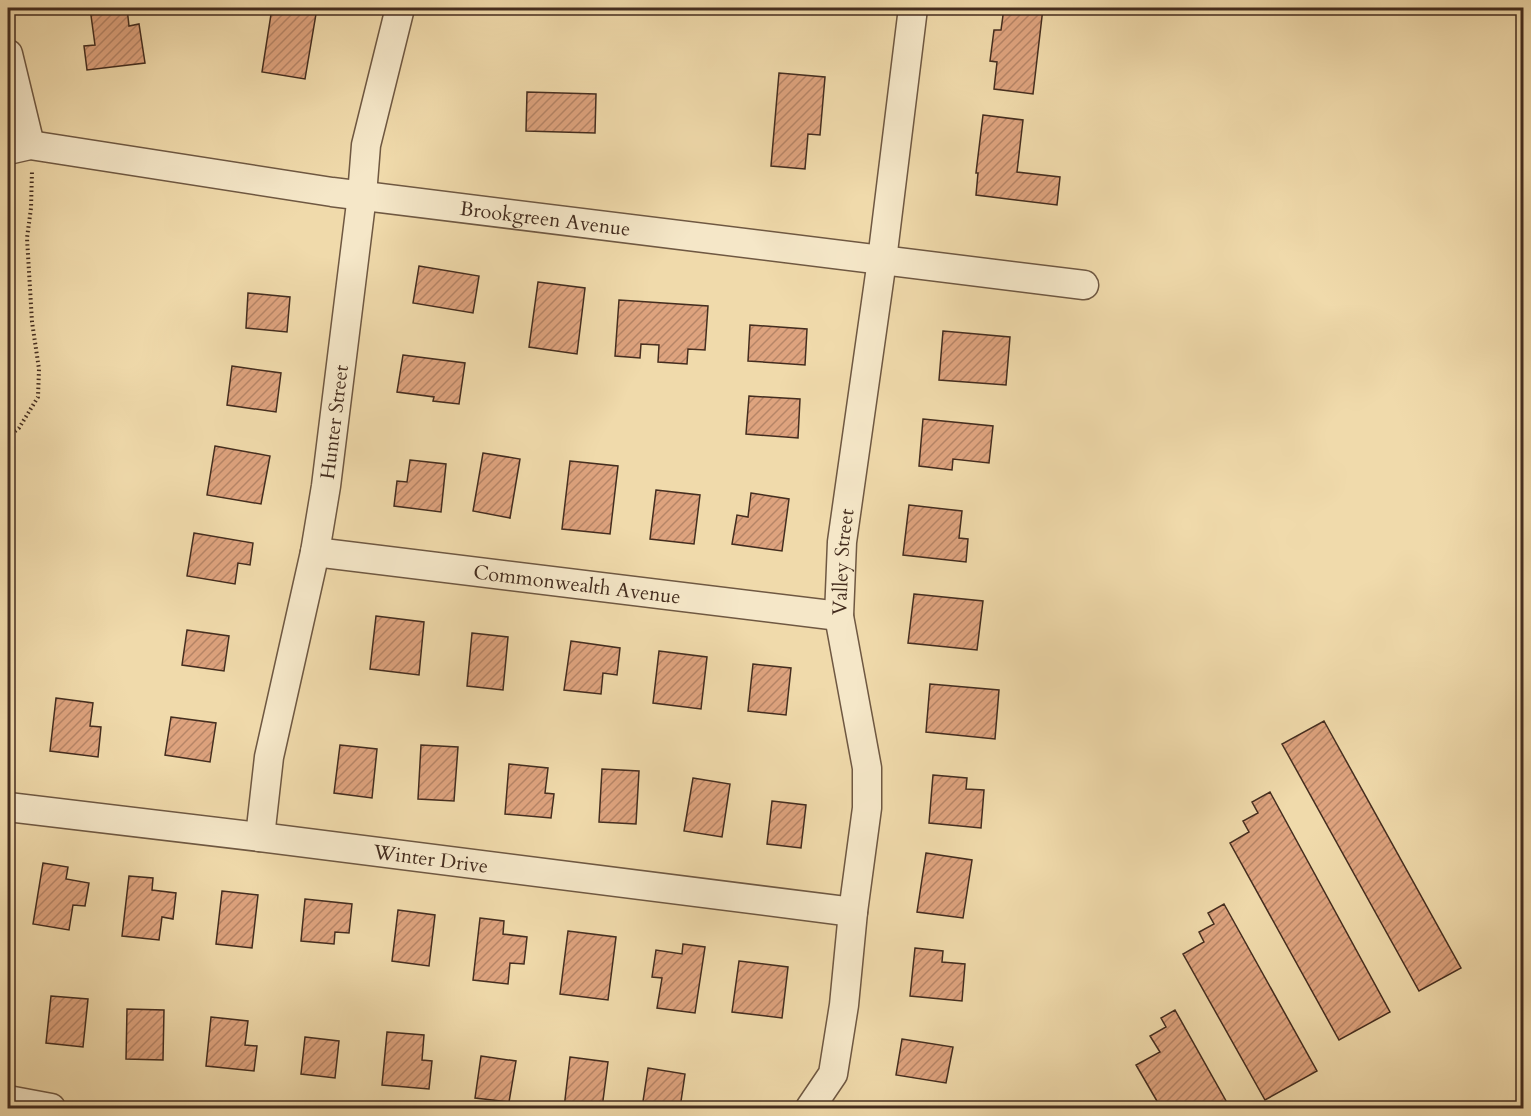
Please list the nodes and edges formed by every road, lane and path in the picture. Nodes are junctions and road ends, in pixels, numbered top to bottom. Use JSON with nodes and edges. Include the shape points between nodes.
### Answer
{"nodes":[{"id":1,"x":400,"y":8,"type":"edge"},
{"id":2,"x":913,"y":8,"type":"edge"},
{"id":3,"x":8,"y":54,"type":"edge"},
{"id":4,"x":19,"y":147,"type":"edge"},
{"id":5,"x":362,"y":195,"type":"junction"},
{"id":6,"x":882,"y":260,"type":"junction"},
{"id":7,"x":1084,"y":285,"type":"dead end"},
{"id":8,"x":8,"y":437,"type":"edge"},
{"id":9,"x":315,"y":552,"type":"junction"},
{"id":10,"x":839,"y":616,"type":"junction"},
{"id":11,"x":8,"y":807,"type":"edge"},
{"id":12,"x":260,"y":837,"type":"junction"},
{"id":13,"x":853,"y":912,"type":"junction"},
{"id":14,"x":8,"y":1100,"type":"edge"},
{"id":15,"x":51,"y":1108,"type":"edge"},
{"id":16,"x":810,"y":1108,"type":"edge"}],
"edges":[{"from":1,"to":5,"type":"street","name":"Hunter Street","via":[[366,145]]},
{"from":2,"to":6,"type":"street","name":"Valley Street"},
{"from":3,"to":4,"type":"street"},
{"from":4,"to":5,"type":"street","name":"Brookgreen Avenue"},
{"from":4,"to":8,"type":"path","via":[[32,182],[27,259],[39,369],[38,397],[19,428]]},
{"from":5,"to":6,"type":"street","name":"Brookgreen Avenue"},
{"from":5,"to":9,"type":"street","name":"Hunter Street"},
{"from":6,"to":7,"type":"street","name":"Brookgreen Avenue"},
{"from":6,"to":10,"type":"street","name":"Valley Street","via":[[842,542]]},
{"from":9,"to":10,"type":"street","name":"Commonwealth Avenue"},
{"from":9,"to":12,"type":"street","name":"Hunter Street","via":[[269,758]]},
{"from":10,"to":13,"type":"street","name":"Valley Street","via":[[867,768],[867,808]]},
{"from":11,"to":12,"type":"street","name":"Winter Drive"},
{"from":12,"to":13,"type":"street","name":"Winter Drive"},
{"from":13,"to":16,"type":"street","name":"Valley Street","via":[[833,1074]]},
{"from":14,"to":15,"type":"street"}]}
